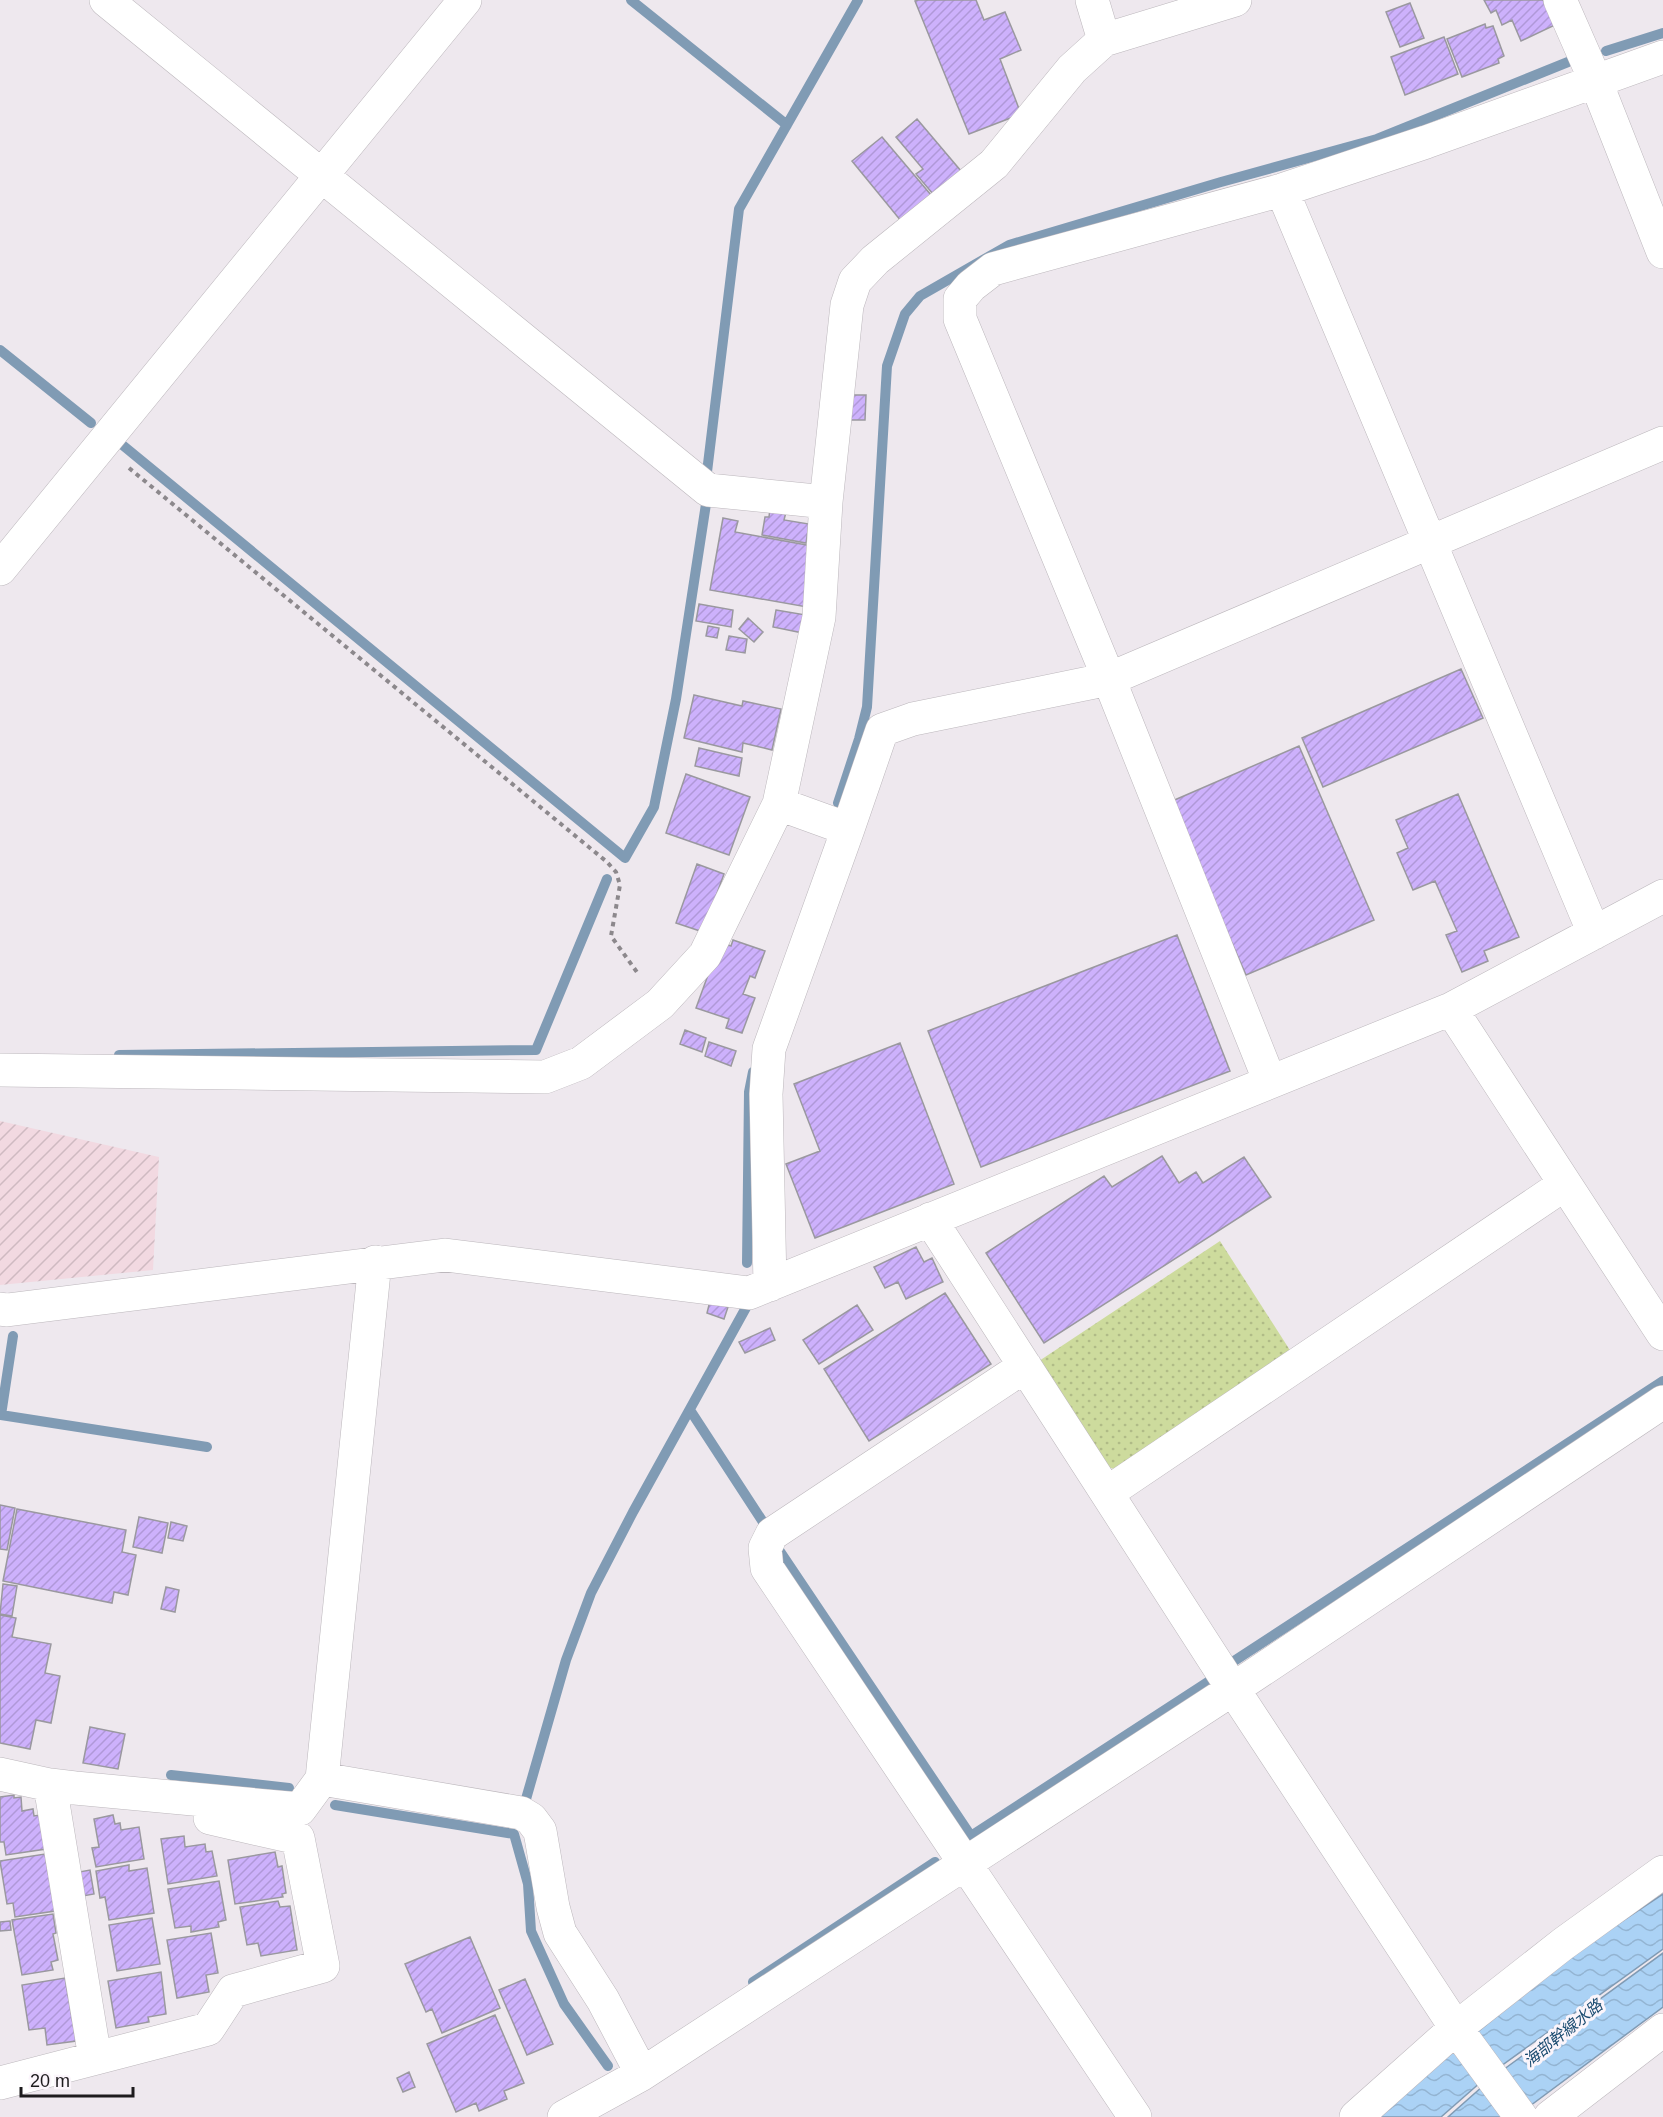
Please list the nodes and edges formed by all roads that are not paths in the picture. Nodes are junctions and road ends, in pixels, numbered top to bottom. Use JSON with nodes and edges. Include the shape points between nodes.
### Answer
{"nodes":[{"id":1,"x":106,"y":0,"type":"edge"},
{"id":2,"x":465,"y":0,"type":"edge"},
{"id":3,"x":1092,"y":0,"type":"edge"},
{"id":4,"x":1234,"y":0,"type":"edge"},
{"id":5,"x":1560,"y":0,"type":"edge"},
{"id":6,"x":1104,"y":40,"type":"junction"},
{"id":7,"x":1663,"y":57,"type":"edge"},
{"id":8,"x":1596,"y":82,"type":"junction"},
{"id":9,"x":322,"y":175,"type":"junction"},
{"id":10,"x":1282,"y":190,"type":"junction"},
{"id":11,"x":1663,"y":252,"type":"edge"},
{"id":12,"x":1663,"y":443,"type":"edge"},
{"id":13,"x":826,"y":502,"type":"junction"},
{"id":14,"x":1430,"y":542,"type":"junction"},
{"id":15,"x":0,"y":569,"type":"edge"},
{"id":16,"x":1108,"y":679,"type":"junction"},
{"id":17,"x":779,"y":804,"type":"junction"},
{"id":18,"x":848,"y":830,"type":"junction"},
{"id":19,"x":1663,"y":896,"type":"edge"},
{"id":20,"x":1594,"y":933,"type":"junction"},
{"id":21,"x":1450,"y":1008,"type":"junction"},
{"id":22,"x":0,"y":1070,"type":"edge"},
{"id":23,"x":1270,"y":1082,"type":"junction"},
{"id":24,"x":1565,"y":1184,"type":"junction"},
{"id":25,"x":930,"y":1220,"type":"junction"},
{"id":26,"x":375,"y":1262,"type":"junction"},
{"id":27,"x":770,"y":1284,"type":"junction"},
{"id":28,"x":0,"y":1309,"type":"edge"},
{"id":29,"x":1663,"y":1334,"type":"edge"},
{"id":30,"x":1025,"y":1366,"type":"junction"},
{"id":31,"x":1663,"y":1402,"type":"edge"},
{"id":32,"x":1107,"y":1493,"type":"junction"},
{"id":33,"x":1233,"y":1689,"type":"junction"},
{"id":34,"x":0,"y":1774,"type":"edge"},
{"id":35,"x":322,"y":1779,"type":"junction"},
{"id":36,"x":62,"y":1786,"type":"junction"},
{"id":37,"x":964,"y":1864,"type":"junction"},
{"id":38,"x":1663,"y":1872,"type":"edge"},
{"id":39,"x":1456,"y":2028,"type":"junction"},
{"id":40,"x":1663,"y":2030,"type":"edge"},
{"id":41,"x":95,"y":2058,"type":"junction"},
{"id":42,"x":642,"y":2074,"type":"junction"},
{"id":43,"x":0,"y":2083,"type":"edge"},
{"id":44,"x":564,"y":2117,"type":"edge"},
{"id":45,"x":1135,"y":2117,"type":"edge"},
{"id":46,"x":1356,"y":2117,"type":"edge"},
{"id":47,"x":1521,"y":2117,"type":"edge"},
{"id":48,"x":1550,"y":2117,"type":"edge"}],
"edges":[{"from":1,"to":9,"type":"street"},
{"from":2,"to":9,"type":"street"},
{"from":3,"to":6,"type":"street"},
{"from":4,"to":6,"type":"street"},
{"from":5,"to":8,"type":"street"},
{"from":6,"to":13,"type":"street","via":[[1072,69],[994,164],[875,260],[855,281],[847,305]]},
{"from":7,"to":8,"type":"street"},
{"from":8,"to":10,"type":"street"},
{"from":8,"to":11,"type":"street"},
{"from":9,"to":13,"type":"street","via":[[708,490]]},
{"from":9,"to":15,"type":"street"},
{"from":10,"to":14,"type":"street"},
{"from":10,"to":16,"type":"street","via":[[993,269],[960,299],[960,319]]},
{"from":12,"to":14,"type":"street"},
{"from":13,"to":17,"type":"street","via":[[819,617]]},
{"from":14,"to":16,"type":"street"},
{"from":14,"to":20,"type":"street"},
{"from":16,"to":18,"type":"street","via":[[913,719],[882,730]]},
{"from":16,"to":23,"type":"street"},
{"from":17,"to":18,"type":"street"},
{"from":17,"to":22,"type":"street","via":[[705,955],[660,1004],[581,1063],[545,1077]]},
{"from":18,"to":27,"type":"street","via":[[768,1049]]},
{"from":19,"to":20,"type":"street"},
{"from":20,"to":21,"type":"street"},
{"from":21,"to":23,"type":"street"},
{"from":21,"to":24,"type":"street"},
{"from":23,"to":25,"type":"street"},
{"from":24,"to":29,"type":"street"},
{"from":24,"to":32,"type":"street"},
{"from":25,"to":27,"type":"street"},
{"from":25,"to":30,"type":"street"},
{"from":26,"to":27,"type":"street","via":[[445,1255],[749,1293]]},
{"from":26,"to":28,"type":"street"},
{"from":26,"to":35,"type":"street"},
{"from":30,"to":32,"type":"street"},
{"from":30,"to":37,"type":"street","via":[[772,1534],[765,1548],[767,1568]]},
{"from":31,"to":33,"type":"street"},
{"from":32,"to":33,"type":"street"},
{"from":33,"to":37,"type":"street"},
{"from":33,"to":39,"type":"street"},
{"from":34,"to":36,"type":"street"},
{"from":35,"to":36,"type":"street","via":[[300,1809]]},
{"from":35,"to":42,"type":"street","via":[[521,1813],[531,1818],[540,1831],[560,1934],[603,2000]]},
{"from":36,"to":41,"type":"street"},
{"from":36,"to":41,"type":"street","via":[[298,1838],[323,1966],[233,1991],[208,2029]]},
{"from":37,"to":42,"type":"street"},
{"from":37,"to":45,"type":"street"},
{"from":38,"to":39,"type":"street"},
{"from":39,"to":46,"type":"street"},
{"from":39,"to":47,"type":"street"},
{"from":40,"to":48,"type":"street"},
{"from":41,"to":43,"type":"street"},
{"from":42,"to":44,"type":"street"}]}
